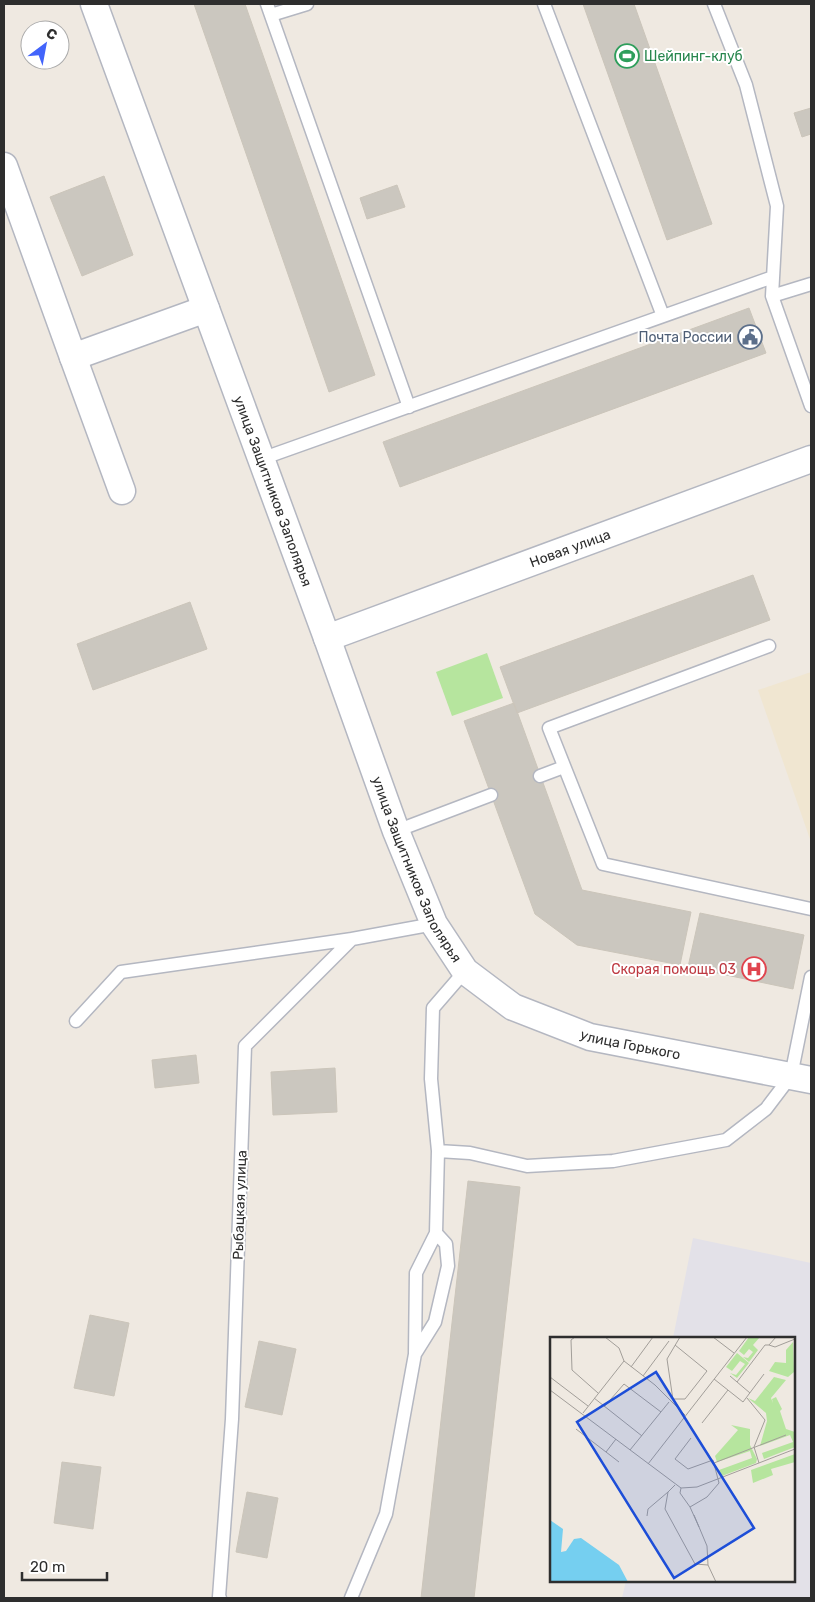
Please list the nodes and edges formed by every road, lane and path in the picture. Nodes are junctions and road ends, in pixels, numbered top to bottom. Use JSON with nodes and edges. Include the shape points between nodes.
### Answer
{"nodes":[{"id":1,"x":94,"y":4,"type":"edge"},
{"id":2,"x":307,"y":4,"type":"edge"},
{"id":3,"x":544,"y":4,"type":"edge"},
{"id":4,"x":714,"y":4,"type":"edge"},
{"id":5,"x":269,"y":9,"type":"edge"},
{"id":6,"x":4,"y":166,"type":"edge"},
{"id":7,"x":773,"y":277,"type":"junction"},
{"id":8,"x":811,"y":284,"type":"edge"},
{"id":9,"x":772,"y":296,"type":"junction"},
{"id":10,"x":206,"y":308,"type":"junction"},
{"id":11,"x":663,"y":316,"type":"junction"},
{"id":12,"x":73,"y":357,"type":"junction"},
{"id":13,"x":811,"y":406,"type":"edge"},
{"id":14,"x":409,"y":407,"type":"junction"},
{"id":15,"x":261,"y":459,"type":"junction"},
{"id":16,"x":811,"y":459,"type":"edge"},
{"id":17,"x":122,"y":491,"type":"dead end"},
{"id":18,"x":327,"y":638,"type":"junction"},
{"id":19,"x":769,"y":646,"type":"dead end"},
{"id":20,"x":564,"y":767,"type":"junction"},
{"id":21,"x":540,"y":776,"type":"dead end"},
{"id":22,"x":491,"y":795,"type":"dead end"},
{"id":23,"x":396,"y":831,"type":"junction"},
{"id":24,"x":811,"y":909,"type":"edge"},
{"id":25,"x":434,"y":924,"type":"junction"},
{"id":26,"x":352,"y":939,"type":"junction"},
{"id":27,"x":464,"y":971,"type":"junction"},
{"id":28,"x":811,"y":978,"type":"edge"},
{"id":29,"x":76,"y":1021,"type":"dead end"},
{"id":30,"x":801,"y":1078,"type":"edge"},
{"id":31,"x":438,"y":1150,"type":"junction"},
{"id":32,"x":436,"y":1233,"type":"junction"},
{"id":33,"x":415,"y":1354,"type":"junction"},
{"id":34,"x":220,"y":1598,"type":"edge"},
{"id":35,"x":351,"y":1598,"type":"edge"}],
"edges":[{"from":1,"to":10,"type":"street","name":"улица Защитников Заполярья"},
{"from":2,"to":5,"type":"lane"},
{"from":3,"to":11,"type":"lane"},
{"from":4,"to":7,"type":"lane","via":[[746,85],[777,206]]},
{"from":5,"to":14,"type":"lane"},
{"from":6,"to":12,"type":"street"},
{"from":7,"to":9,"type":"lane"},
{"from":7,"to":11,"type":"lane"},
{"from":8,"to":9,"type":"lane"},
{"from":9,"to":13,"type":"lane"},
{"from":10,"to":12,"type":"street"},
{"from":10,"to":15,"type":"street","name":"улица Защитников Заполярья"},
{"from":11,"to":14,"type":"lane"},
{"from":12,"to":17,"type":"street"},
{"from":14,"to":15,"type":"lane"},
{"from":15,"to":18,"type":"street","name":"улица Защитников Заполярья"},
{"from":16,"to":18,"type":"street","name":"Новая улица"},
{"from":18,"to":23,"type":"street","name":"улица Защитников Заполярья"},
{"from":19,"to":20,"type":"lane","via":[[549,728]]},
{"from":20,"to":21,"type":"lane"},
{"from":20,"to":24,"type":"lane","via":[[603,864]]},
{"from":22,"to":23,"type":"lane"},
{"from":23,"to":25,"type":"street","name":"улица Защитников Заполярья"},
{"from":25,"to":26,"type":"lane"},
{"from":25,"to":27,"type":"street","name":"улица Защитников Заполярья"},
{"from":26,"to":29,"type":"lane","via":[[121,972]]},
{"from":26,"to":34,"type":"lane","name":"Рыбацкая улица","via":[[245,1046],[232,1419]]},
{"from":27,"to":30,"type":"street","name":"улица Горького","via":[[513,1007],[590,1037]]},
{"from":27,"to":31,"type":"lane","via":[[433,1008],[431,1079]]},
{"from":28,"to":30,"type":"lane"},
{"from":30,"to":31,"type":"lane","via":[[726,1140],[613,1161],[528,1166],[470,1153]]},
{"from":31,"to":32,"type":"lane"},
{"from":32,"to":33,"type":"lane","via":[[416,1273]]},
{"from":32,"to":33,"type":"lane","via":[[446,1244],[448,1266],[435,1322]]},
{"from":33,"to":35,"type":"lane","via":[[386,1514]]}]}
